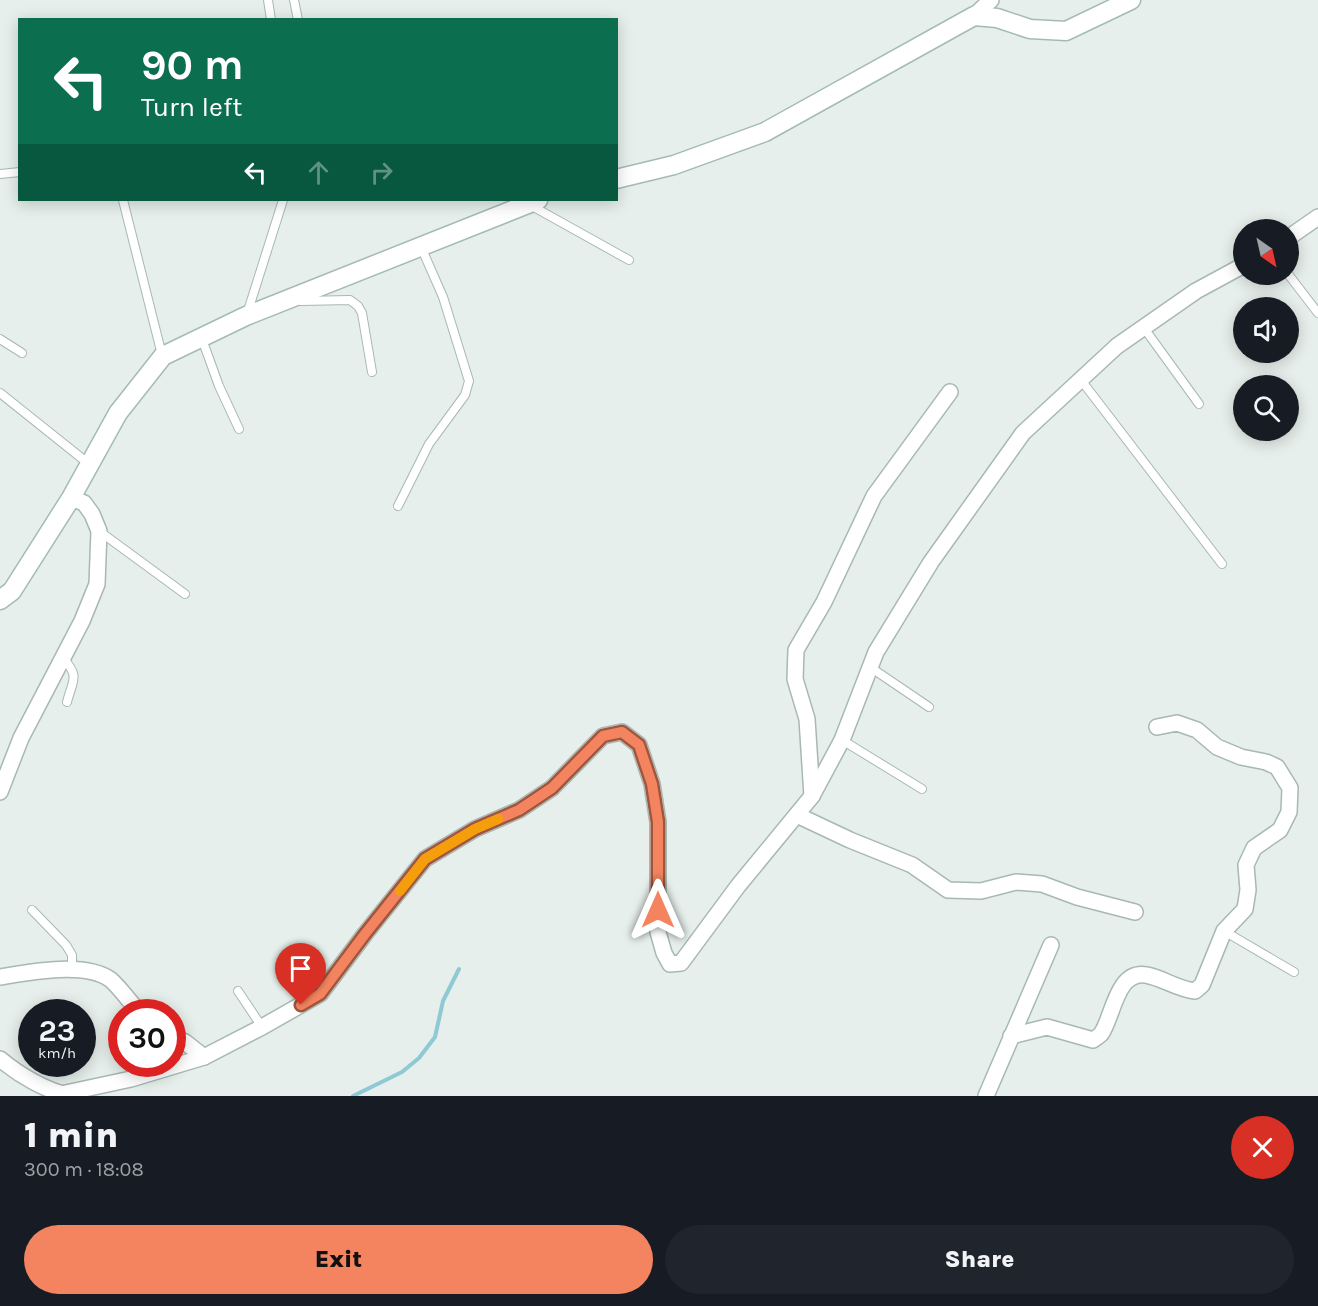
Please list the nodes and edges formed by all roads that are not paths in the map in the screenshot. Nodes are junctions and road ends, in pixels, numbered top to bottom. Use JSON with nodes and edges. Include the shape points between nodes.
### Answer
{"nodes":[{"id":1,"x":268,"y":0,"type":"edge"},
{"id":2,"x":294,"y":0,"type":"edge"},
{"id":3,"x":991,"y":0,"type":"edge"},
{"id":4,"x":1131,"y":0,"type":"edge"},
{"id":5,"x":974,"y":16,"type":"junction"},
{"id":6,"x":271,"y":18,"type":"edge"},
{"id":7,"x":298,"y":18,"type":"edge"},
{"id":8,"x":18,"y":172,"type":"edge"},
{"id":9,"x":0,"y":174,"type":"edge"},
{"id":10,"x":618,"y":178,"type":"edge"},
{"id":11,"x":123,"y":201,"type":"edge"},
{"id":12,"x":283,"y":201,"type":"edge"},
{"id":13,"x":533,"y":202,"type":"edge"},
{"id":14,"x":1318,"y":217,"type":"edge"},
{"id":15,"x":1299,"y":230,"type":"edge"},
{"id":16,"x":421,"y":246,"type":"junction"},
{"id":17,"x":630,"y":260,"type":"dead end"},
{"id":18,"x":1233,"y":271,"type":"edge"},
{"id":19,"x":1296,"y":285,"type":"edge"},
{"id":20,"x":285,"y":301,"type":"junction"},
{"id":21,"x":1318,"y":313,"type":"edge"},
{"id":22,"x":246,"y":315,"type":"junction"},
{"id":23,"x":1143,"y":328,"type":"junction"},
{"id":24,"x":202,"y":337,"type":"junction"},
{"id":25,"x":0,"y":339,"type":"edge"},
{"id":26,"x":22,"y":353,"type":"dead end"},
{"id":27,"x":163,"y":357,"type":"junction"},
{"id":28,"x":372,"y":372,"type":"dead end"},
{"id":29,"x":1081,"y":380,"type":"junction"},
{"id":30,"x":950,"y":392,"type":"dead end"},
{"id":31,"x":0,"y":393,"type":"edge"},
{"id":32,"x":1199,"y":404,"type":"dead end"},
{"id":33,"x":239,"y":429,"type":"dead end"},
{"id":34,"x":89,"y":464,"type":"junction"},
{"id":35,"x":71,"y":498,"type":"junction"},
{"id":36,"x":398,"y":506,"type":"dead end"},
{"id":37,"x":99,"y":531,"type":"junction"},
{"id":38,"x":1222,"y":564,"type":"dead end"},
{"id":39,"x":185,"y":594,"type":"dead end"},
{"id":40,"x":0,"y":600,"type":"edge"},
{"id":41,"x":63,"y":658,"type":"junction"},
{"id":42,"x":870,"y":668,"type":"junction"},
{"id":43,"x":67,"y":702,"type":"dead end"},
{"id":44,"x":929,"y":707,"type":"dead end"},
{"id":45,"x":1157,"y":727,"type":"dead end"},
{"id":46,"x":843,"y":740,"type":"junction"},
{"id":47,"x":922,"y":789,"type":"dead end"},
{"id":48,"x":0,"y":792,"type":"edge"},
{"id":49,"x":812,"y":796,"type":"junction"},
{"id":50,"x":797,"y":815,"type":"junction"},
{"id":51,"x":32,"y":910,"type":"dead end"},
{"id":52,"x":1135,"y":912,"type":"dead end"},
{"id":53,"x":1224,"y":931,"type":"junction"},
{"id":54,"x":1051,"y":945,"type":"dead end"},
{"id":55,"x":72,"y":970,"type":"junction"},
{"id":56,"x":1294,"y":972,"type":"dead end"},
{"id":57,"x":0,"y":977,"type":"edge"},
{"id":58,"x":238,"y":991,"type":"dead end"},
{"id":59,"x":127,"y":999,"type":"edge"},
{"id":60,"x":262,"y":1027,"type":"junction"},
{"id":61,"x":1011,"y":1036,"type":"junction"},
{"id":62,"x":186,"y":1043,"type":"edge"},
{"id":63,"x":204,"y":1056,"type":"junction"},
{"id":64,"x":0,"y":1059,"type":"edge"},
{"id":65,"x":66,"y":1095,"type":"edge"},
{"id":66,"x":986,"y":1096,"type":"edge"}],
"edges":[{"from":1,"to":6,"type":"lane"},
{"from":2,"to":7,"type":"lane"},
{"from":3,"to":5,"type":"street"},
{"from":4,"to":5,"type":"street","via":[[1066,31],[1030,30],[997,18]]},
{"from":5,"to":10,"type":"street","via":[[765,132],[674,165]]},
{"from":8,"to":9,"type":"lane"},
{"from":11,"to":27,"type":"lane"},
{"from":12,"to":22,"type":"lane"},
{"from":13,"to":16,"type":"street"},
{"from":13,"to":17,"type":"lane"},
{"from":14,"to":15,"type":"street"},
{"from":16,"to":20,"type":"street"},
{"from":16,"to":36,"type":"lane","via":[[443,297],[469,381],[465,394],[429,444]]},
{"from":18,"to":23,"type":"street"},
{"from":19,"to":21,"type":"lane"},
{"from":20,"to":22,"type":"street"},
{"from":20,"to":28,"type":"lane","via":[[350,300],[358,306]]},
{"from":22,"to":24,"type":"street"},
{"from":23,"to":29,"type":"street"},
{"from":23,"to":32,"type":"lane"},
{"from":24,"to":27,"type":"street"},
{"from":24,"to":33,"type":"lane"},
{"from":25,"to":26,"type":"lane"},
{"from":27,"to":34,"type":"street","via":[[118,413]]},
{"from":29,"to":38,"type":"lane"},
{"from":29,"to":42,"type":"street","via":[[1023,433],[931,562]]},
{"from":30,"to":49,"type":"street","via":[[874,495],[824,602],[796,650],[795,679],[807,719]]},
{"from":31,"to":34,"type":"lane"},
{"from":34,"to":35,"type":"street"},
{"from":35,"to":37,"type":"street","via":[[84,503]]},
{"from":35,"to":40,"type":"street","via":[[12,591]]},
{"from":37,"to":39,"type":"lane"},
{"from":37,"to":41,"type":"street","via":[[98,584]]},
{"from":41,"to":43,"type":"lane","via":[[74,676]]},
{"from":41,"to":48,"type":"street","via":[[21,738]]},
{"from":42,"to":44,"type":"lane"},
{"from":42,"to":46,"type":"street"},
{"from":45,"to":53,"type":"street","via":[[1177,723],[1197,730],[1217,747],[1277,767],[1290,788],[1288,812],[1280,830],[1254,848],[1246,865],[1245,909]]},
{"from":46,"to":47,"type":"lane"},
{"from":46,"to":49,"type":"street"},
{"from":49,"to":50,"type":"street"},
{"from":50,"to":52,"type":"street","via":[[912,865],[948,890],[981,891],[1016,882],[1042,884]]},
{"from":50,"to":60,"type":"street","via":[[681,963],[670,964],[658,932],[658,822],[646,763],[639,745],[622,732],[603,736],[552,788],[519,810],[475,829],[425,859],[320,994]]},
{"from":51,"to":55,"type":"lane","via":[[66,945],[72,955]]},
{"from":53,"to":56,"type":"lane"},
{"from":53,"to":61,"type":"street","via":[[1202,985],[1195,991],[1144,975],[1129,979],[1121,988],[1101,1034],[1094,1040],[1047,1027]]},
{"from":54,"to":61,"type":"street"},
{"from":55,"to":57,"type":"street","via":[[55,968]]},
{"from":55,"to":59,"type":"street","via":[[110,980]]},
{"from":58,"to":60,"type":"lane"},
{"from":60,"to":63,"type":"street"},
{"from":61,"to":66,"type":"street"},
{"from":62,"to":63,"type":"street"},
{"from":63,"to":65,"type":"street"},
{"from":64,"to":65,"type":"street","via":[[14,1071]]}]}
